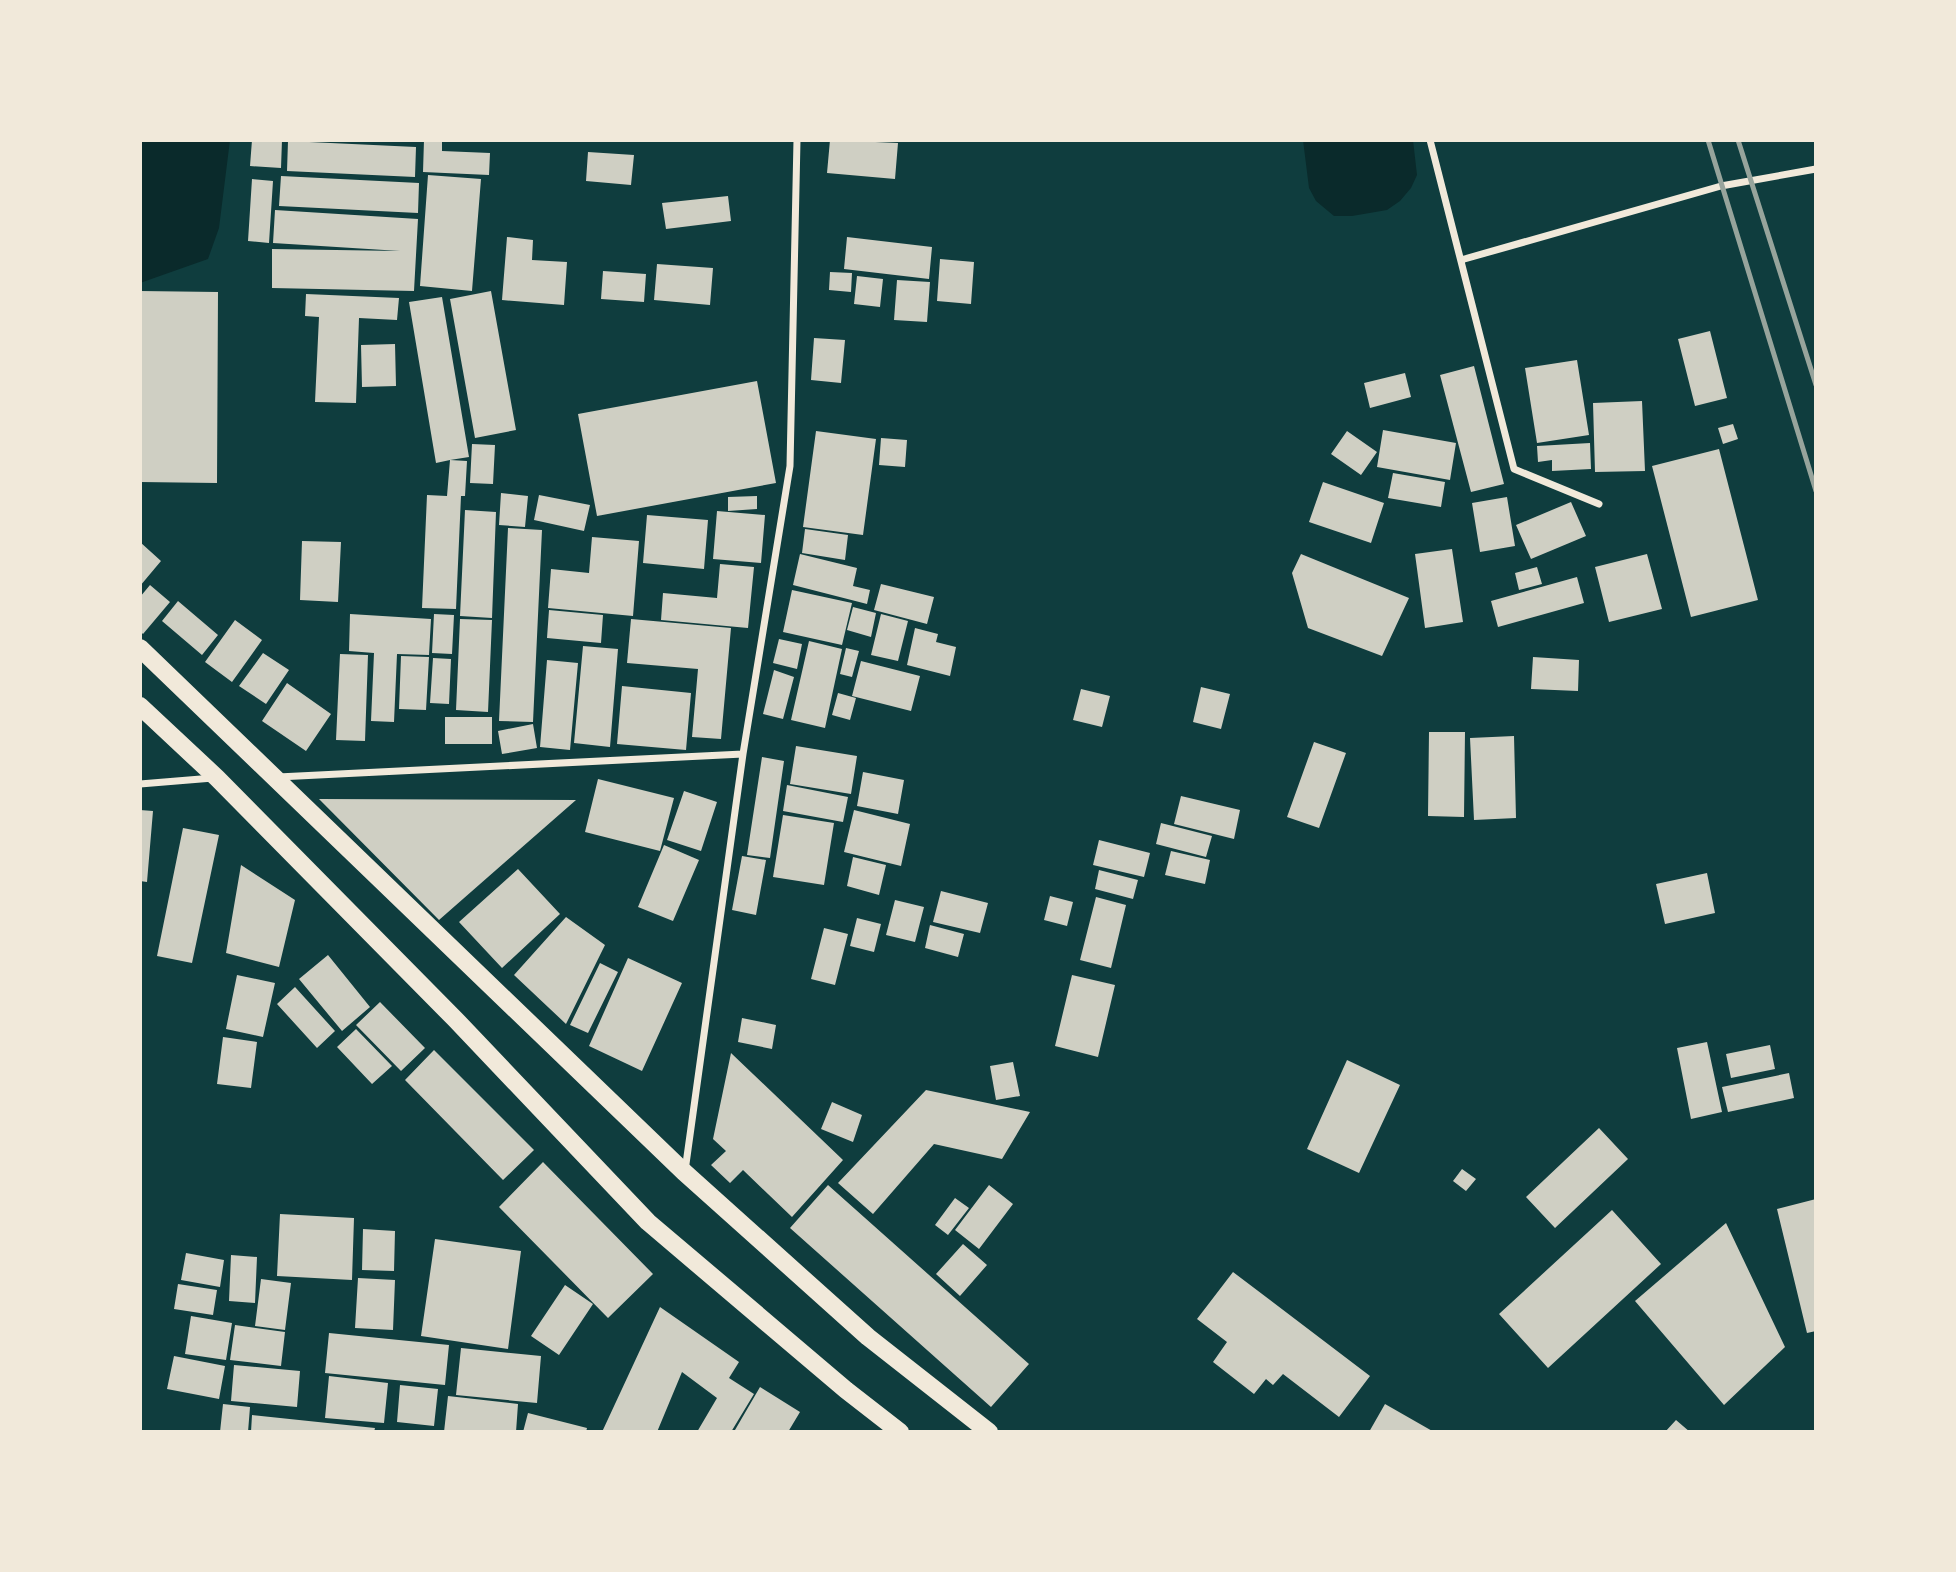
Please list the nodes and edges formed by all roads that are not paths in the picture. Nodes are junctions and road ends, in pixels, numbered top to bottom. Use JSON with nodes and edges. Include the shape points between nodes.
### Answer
{"nodes":[{"id":1,"x":797,"y":140,"type":"edge"},
{"id":2,"x":1430,"y":140,"type":"edge"},
{"id":3,"x":1816,"y":169,"type":"edge"},
{"id":4,"x":1461,"y":260,"type":"junction"},
{"id":5,"x":1600,"y":504,"type":"dead end"},
{"id":6,"x":140,"y":648,"type":"edge"},
{"id":7,"x":140,"y":706,"type":"edge"},
{"id":8,"x":743,"y":754,"type":"junction"},
{"id":9,"x":274,"y":777,"type":"junction"},
{"id":10,"x":217,"y":778,"type":"junction"},
{"id":11,"x":140,"y":784,"type":"edge"},
{"id":12,"x":684,"y":1172,"type":"junction"},
{"id":13,"x":900,"y":1432,"type":"edge"},
{"id":14,"x":989,"y":1432,"type":"edge"}],
"edges":[{"from":1,"to":8,"type":"street","via":[[790,466]]},
{"from":2,"to":4,"type":"street"},
{"from":3,"to":4,"type":"street","via":[[1721,186]]},
{"from":4,"to":5,"type":"street","via":[[1514,469]]},
{"from":6,"to":9,"type":"main road"},
{"from":7,"to":10,"type":"main road"},
{"from":8,"to":9,"type":"street"},
{"from":8,"to":12,"type":"street"},
{"from":9,"to":12,"type":"main road"},
{"from":10,"to":11,"type":"street"},
{"from":10,"to":13,"type":"main road","via":[[648,1222]]},
{"from":12,"to":14,"type":"main road","via":[[868,1337]]}]}
